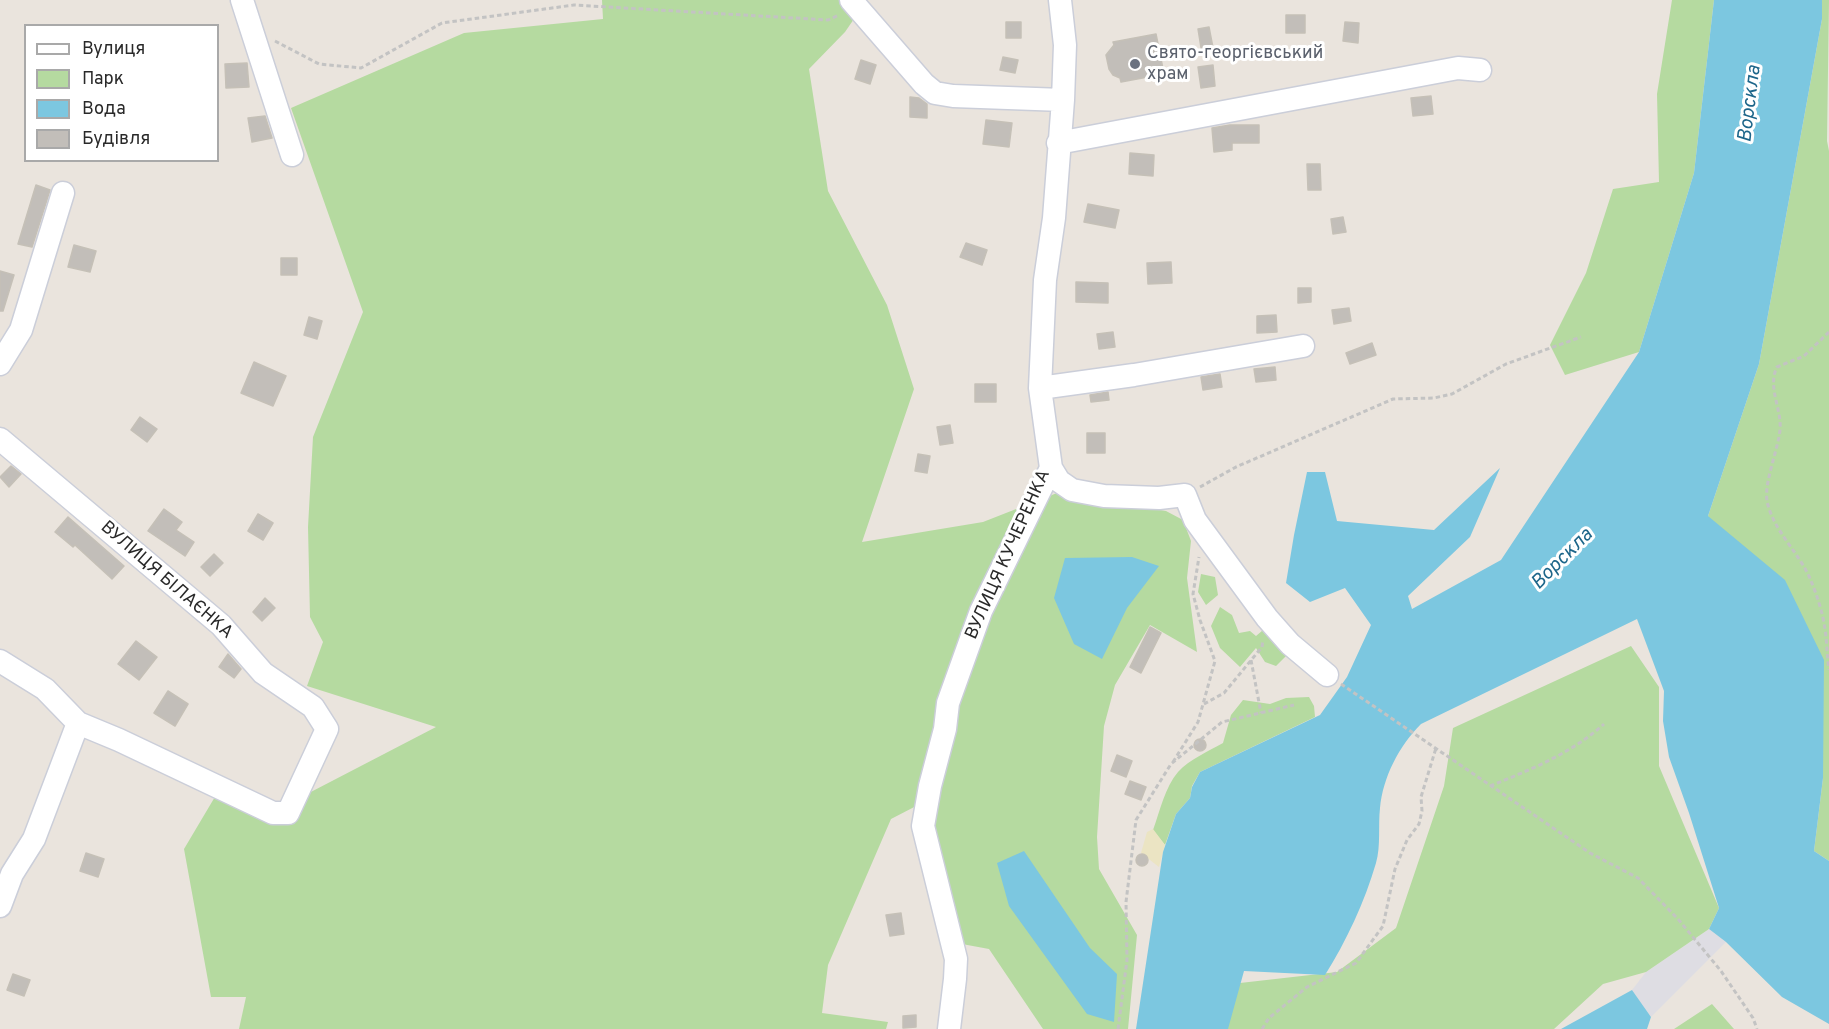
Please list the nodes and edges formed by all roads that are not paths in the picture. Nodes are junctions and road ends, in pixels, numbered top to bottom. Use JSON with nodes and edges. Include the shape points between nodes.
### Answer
{"nodes":[{"id":1,"x":242,"y":0,"type":"edge"},
{"id":2,"x":1060,"y":0,"type":"edge"},
{"id":3,"x":854,"y":3,"type":"edge"},
{"id":4,"x":1480,"y":70,"type":"dead end"},
{"id":5,"x":1063,"y":100,"type":"junction"},
{"id":6,"x":1058,"y":143,"type":"junction"},
{"id":7,"x":292,"y":155,"type":"dead end"},
{"id":8,"x":63,"y":193,"type":"dead end"},
{"id":9,"x":1303,"y":346,"type":"dead end"},
{"id":10,"x":0,"y":364,"type":"edge"},
{"id":11,"x":1040,"y":388,"type":"junction"},
{"id":12,"x":0,"y":439,"type":"edge"},
{"id":13,"x":1051,"y":468,"type":"junction"},
{"id":14,"x":0,"y":661,"type":"edge"},
{"id":15,"x":1327,"y":675,"type":"road end"},
{"id":16,"x":78,"y":723,"type":"junction"},
{"id":17,"x":0,"y":906,"type":"edge"},
{"id":18,"x":949,"y":1029,"type":"edge"}],
"edges":[{"from":1,"to":7,"type":"street"},
{"from":2,"to":5,"type":"street","name":"ВУЛИЦЯ КУЧЕРЕНКА","via":[[1065,45]]},
{"from":3,"to":5,"type":"street","via":[[935,93]]},
{"from":4,"to":6,"type":"street","via":[[1458,68]]},
{"from":5,"to":6,"type":"street","name":"ВУЛИЦЯ КУЧЕРЕНКА"},
{"from":6,"to":11,"type":"street","name":"ВУЛИЦЯ КУЧЕРЕНКА"},
{"from":8,"to":10,"type":"street","via":[[21,330]]},
{"from":9,"to":11,"type":"street"},
{"from":11,"to":13,"type":"street","name":"ВУЛИЦЯ КУЧЕРЕНКА"},
{"from":12,"to":16,"type":"street","name":"ВУЛИЦЯ БІЛАЄНКА","via":[[221,625],[263,673],[313,707],[327,729],[288,813],[273,813]]},
{"from":13,"to":15,"type":"street","via":[[1059,481],[1072,490],[1104,496],[1185,495],[1195,520],[1267,618],[1290,644]]},
{"from":13,"to":18,"type":"street","name":"ВУЛИЦЯ КУЧЕРЕНКА","via":[[981,611],[948,703],[922,826],[956,959]]},
{"from":14,"to":16,"type":"street","via":[[45,689]]},
{"from":16,"to":17,"type":"street","via":[[34,839],[12,874]]}]}
